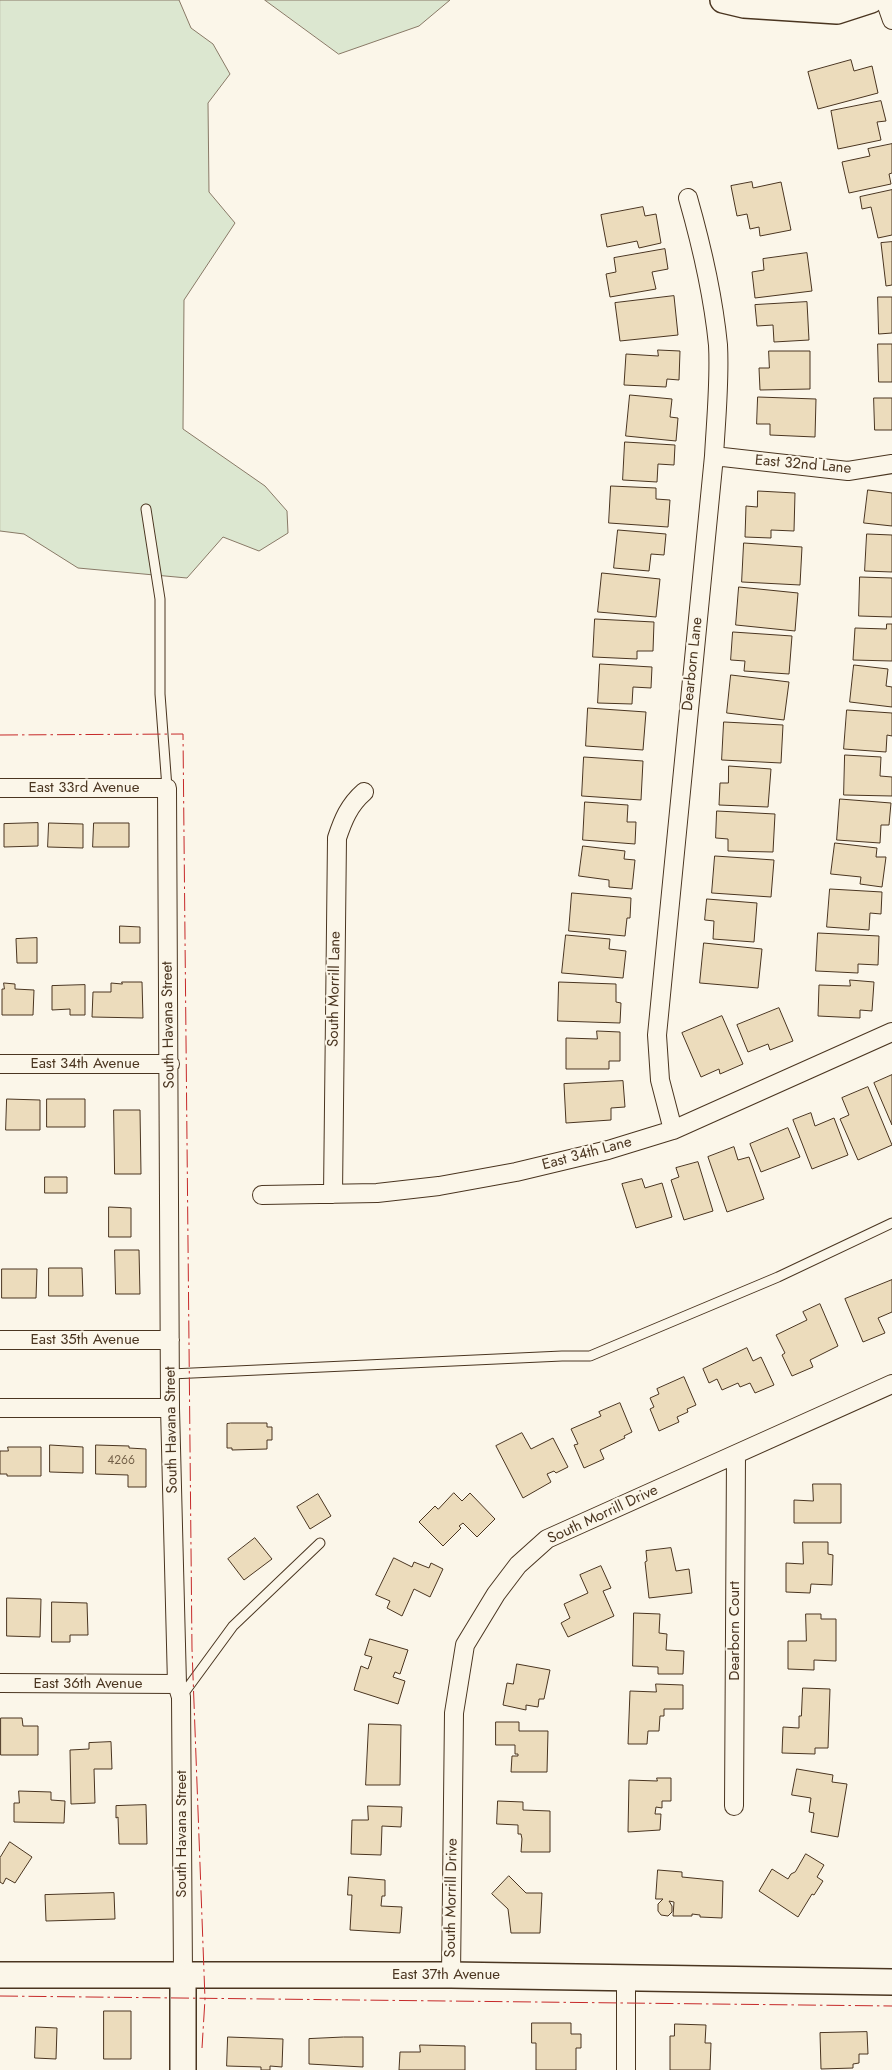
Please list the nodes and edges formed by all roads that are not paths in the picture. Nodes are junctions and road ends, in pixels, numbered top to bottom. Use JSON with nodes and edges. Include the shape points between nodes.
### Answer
{"nodes":[{"id":1,"x":723,"y":0,"type":"edge"},
{"id":2,"x":872,"y":0,"type":"edge"},
{"id":3,"x":885,"y":0,"type":"edge"},
{"id":4,"x":892,"y":20,"type":"edge"},
{"id":5,"x":688,"y":198,"type":"dead end"},
{"id":6,"x":714,"y":456,"type":"junction"},
{"id":7,"x":892,"y":464,"type":"edge"},
{"id":8,"x":146,"y":509,"type":"dead end"},
{"id":9,"x":0,"y":788,"type":"edge"},
{"id":10,"x":167,"y":788,"type":"junction"},
{"id":11,"x":364,"y":792,"type":"dead end"},
{"id":12,"x":892,"y":1032,"type":"edge"},
{"id":13,"x":0,"y":1064,"type":"edge"},
{"id":14,"x":170,"y":1064,"type":"junction"},
{"id":15,"x":674,"y":1130,"type":"junction"},
{"id":16,"x":333,"y":1194,"type":"junction"},
{"id":17,"x":262,"y":1195,"type":"dead end"},
{"id":18,"x":892,"y":1223,"type":"edge"},
{"id":19,"x":0,"y":1340,"type":"edge"},
{"id":20,"x":170,"y":1340,"type":"junction"},
{"id":21,"x":171,"y":1374,"type":"junction"},
{"id":22,"x":892,"y":1384,"type":"edge"},
{"id":23,"x":0,"y":1408,"type":"edge"},
{"id":24,"x":170,"y":1408,"type":"junction"},
{"id":25,"x":736,"y":1455,"type":"junction"},
{"id":26,"x":320,"y":1543,"type":"dead end"},
{"id":27,"x":0,"y":1683,"type":"edge"},
{"id":28,"x":179,"y":1691,"type":"junction"},
{"id":29,"x":734,"y":1806,"type":"dead end"},
{"id":30,"x":183,"y":1974,"type":"junction"},
{"id":31,"x":0,"y":1975,"type":"edge"},
{"id":32,"x":451,"y":1975,"type":"junction"},
{"id":33,"x":626,"y":1977,"type":"junction"},
{"id":34,"x":892,"y":1982,"type":"edge"},
{"id":35,"x":183,"y":2070,"type":"edge"},
{"id":36,"x":626,"y":2070,"type":"edge"}],
"edges":[{"from":1,"to":2,"type":"street","via":[[744,6],[837,11]]},
{"from":3,"to":4,"type":"street"},
{"from":5,"to":6,"type":"street","name":"Dearborn Lane","via":[[704,256],[718,346]]},
{"from":6,"to":7,"type":"street","name":"East 32nd Lane","via":[[848,471]]},
{"from":6,"to":15,"type":"street","name":"Dearborn Lane","via":[[657,1035],[660,1080]]},
{"from":8,"to":10,"type":"lane","via":[[160,599],[160,694]]},
{"from":9,"to":10,"type":"street","name":"East 33rd Avenue"},
{"from":10,"to":14,"type":"street","name":"South Havana Street"},
{"from":11,"to":16,"type":"street","name":"South Morrill Lane","via":[[353,802],[337,838]]},
{"from":12,"to":15,"type":"street","name":"East 34th Lane"},
{"from":13,"to":14,"type":"street","name":"East 34th Avenue"},
{"from":14,"to":20,"type":"street","name":"South Havana Street"},
{"from":15,"to":16,"type":"street","name":"East 34th Lane","via":[[608,1150],[478,1179],[395,1191]]},
{"from":16,"to":17,"type":"street","name":"East 34th Lane"},
{"from":18,"to":21,"type":"lane","via":[[778,1277],[590,1356]]},
{"from":19,"to":20,"type":"street","name":"East 35th Avenue"},
{"from":20,"to":21,"type":"street","name":"South Havana Street"},
{"from":21,"to":24,"type":"street","name":"South Havana Street"},
{"from":22,"to":25,"type":"street","name":"South Morrill Drive"},
{"from":23,"to":24,"type":"street"},
{"from":24,"to":28,"type":"street","name":"South Havana Street"},
{"from":25,"to":29,"type":"street","name":"Dearborn Court"},
{"from":25,"to":32,"type":"street","name":"South Morrill Drive","via":[[547,1539],[512,1572],[465,1645],[454,1713]]},
{"from":26,"to":28,"type":"lane","via":[[233,1626]]},
{"from":27,"to":28,"type":"street","name":"East 36th Avenue"},
{"from":28,"to":30,"type":"street","name":"South Havana Street"},
{"from":30,"to":31,"type":"street","name":"East 37th Avenue"},
{"from":30,"to":32,"type":"street","name":"East 37th Avenue"},
{"from":30,"to":35,"type":"street","name":"South Havana Street"},
{"from":32,"to":33,"type":"street","name":"East 37th Avenue"},
{"from":33,"to":34,"type":"street","name":"East 37th Avenue"},
{"from":33,"to":36,"type":"street"}]}
